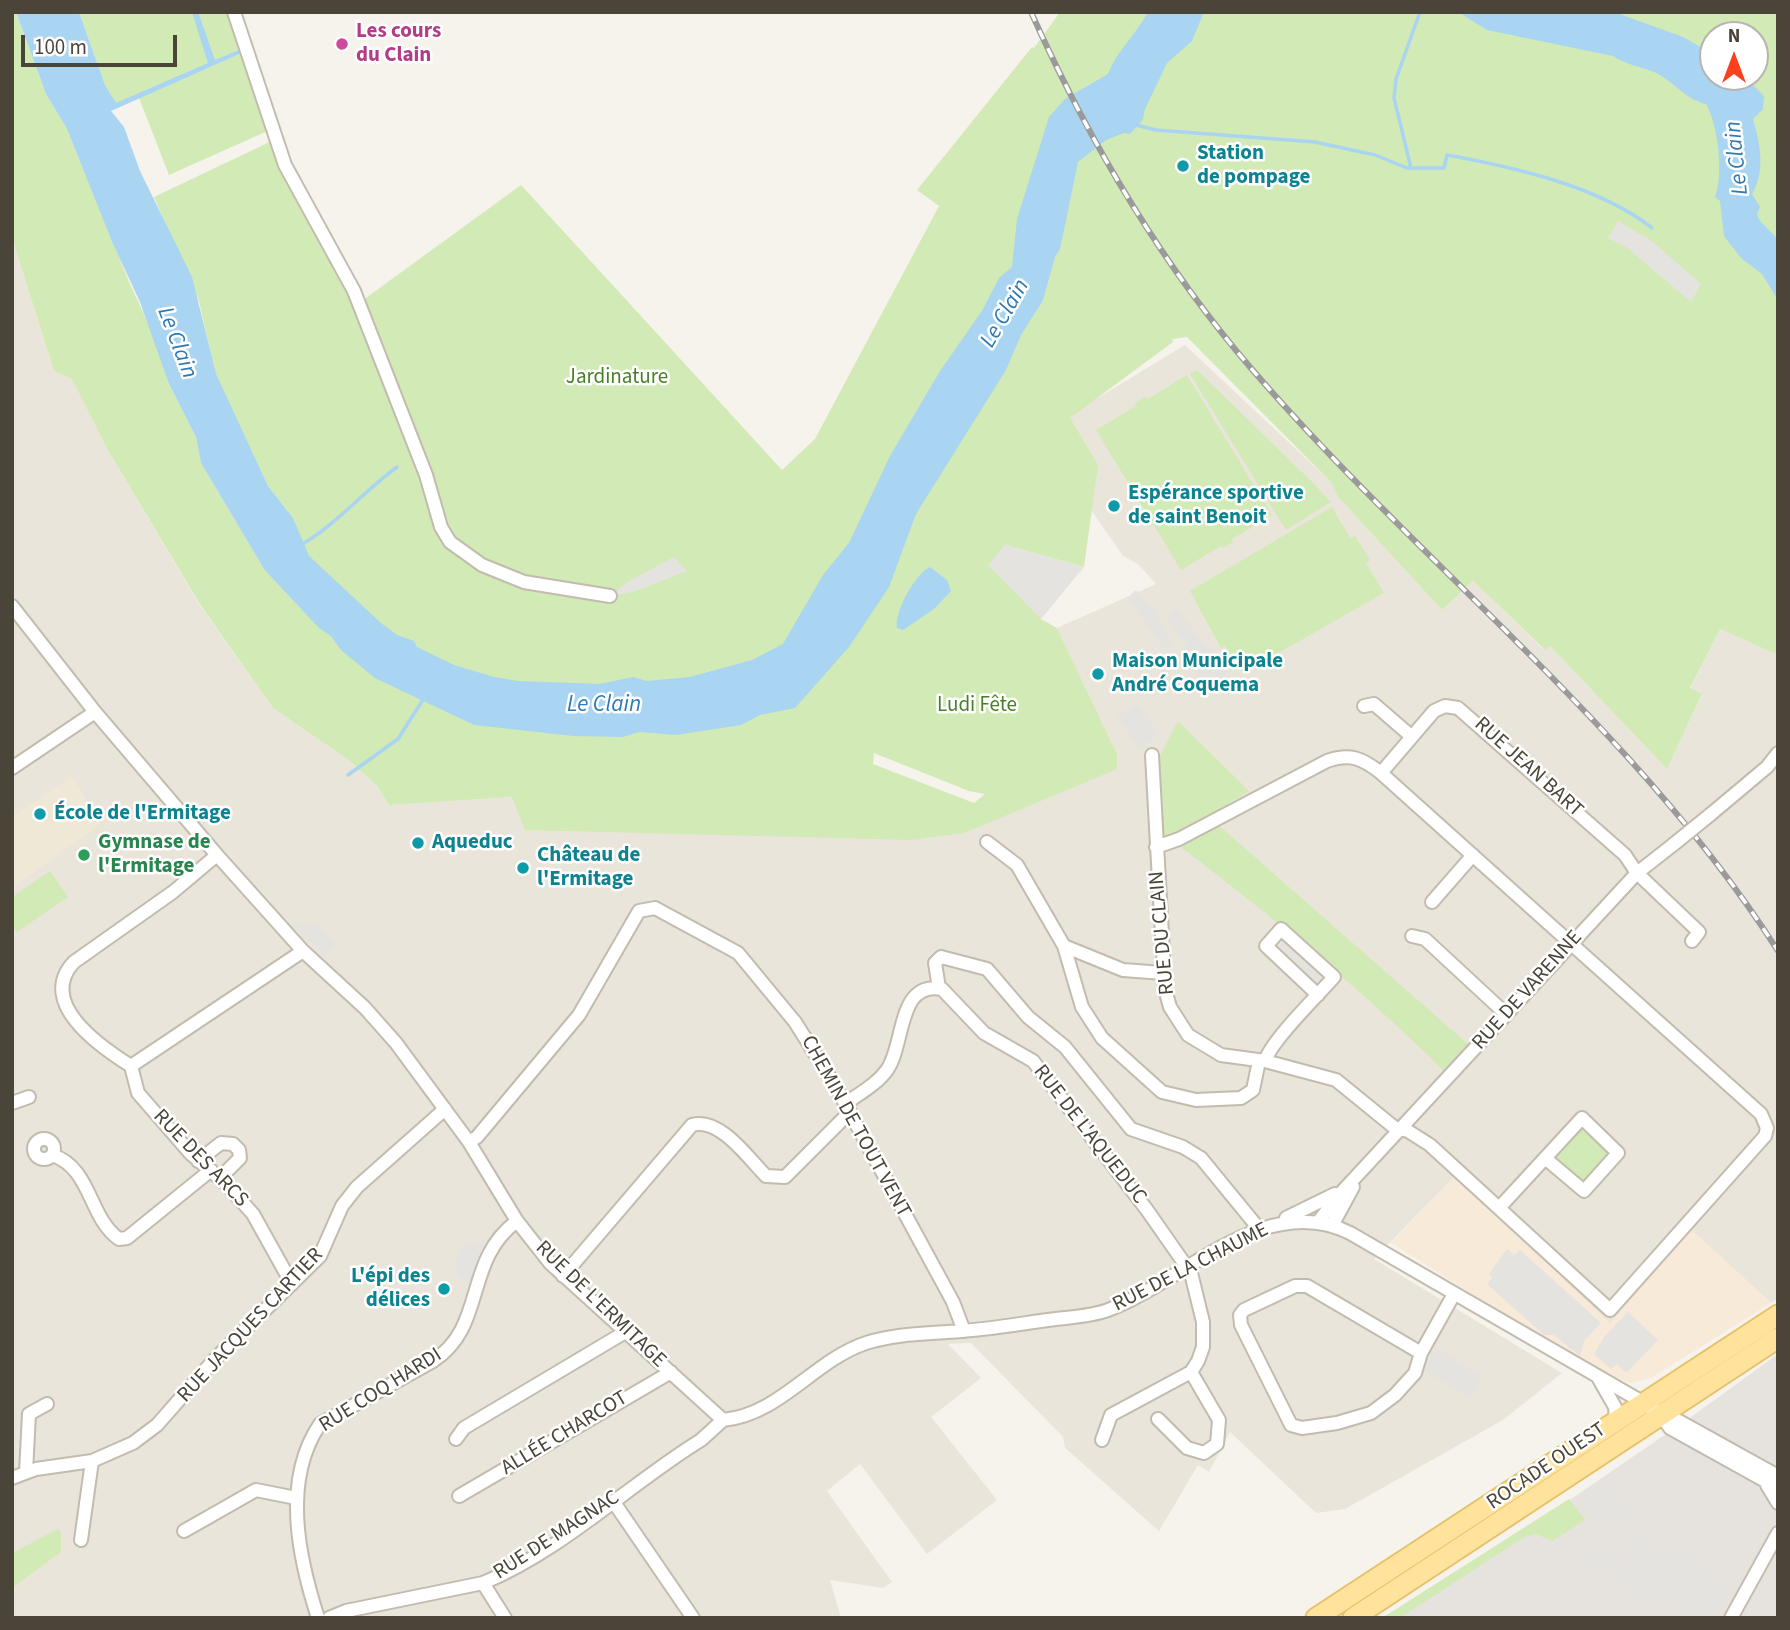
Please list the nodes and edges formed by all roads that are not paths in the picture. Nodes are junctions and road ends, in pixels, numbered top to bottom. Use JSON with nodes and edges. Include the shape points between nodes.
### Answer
{"nodes":[{"id":1,"x":234,"y":12,"type":"edge"},
{"id":2,"x":610,"y":596,"type":"dead end"},
{"id":3,"x":12,"y":606,"type":"edge"},
{"id":4,"x":1364,"y":706,"type":"dead end"},
{"id":5,"x":95,"y":712,"type":"junction"},
{"id":6,"x":1412,"y":736,"type":"junction"},
{"id":7,"x":1778,"y":753,"type":"edge"},
{"id":8,"x":1152,"y":755,"type":"dead end"},
{"id":9,"x":12,"y":768,"type":"edge"},
{"id":10,"x":1381,"y":773,"type":"junction"},
{"id":11,"x":987,"y":842,"type":"dead end"},
{"id":12,"x":1156,"y":847,"type":"junction"},
{"id":13,"x":218,"y":855,"type":"junction"},
{"id":14,"x":1473,"y":855,"type":"junction"},
{"id":15,"x":1637,"y":873,"type":"junction"},
{"id":16,"x":1432,"y":902,"type":"dead end"},
{"id":17,"x":1412,"y":936,"type":"dead end"},
{"id":18,"x":1692,"y":941,"type":"dead end"},
{"id":19,"x":1571,"y":943,"type":"junction"},
{"id":20,"x":1064,"y":946,"type":"junction"},
{"id":21,"x":303,"y":951,"type":"junction"},
{"id":22,"x":1163,"y":973,"type":"junction"},
{"id":23,"x":939,"y":988,"type":"junction"},
{"id":24,"x":1318,"y":995,"type":"junction"},
{"id":25,"x":1506,"y":1014,"type":"junction"},
{"id":26,"x":1262,"y":1061,"type":"junction"},
{"id":27,"x":131,"y":1066,"type":"junction"},
{"id":28,"x":29,"y":1097,"type":"dead end"},
{"id":29,"x":12,"y":1103,"type":"edge"},
{"id":30,"x":848,"y":1108,"type":"junction"},
{"id":31,"x":445,"y":1109,"type":"junction"},
{"id":32,"x":1401,"y":1129,"type":"junction"},
{"id":33,"x":1772,"y":1129,"type":"edge"},
{"id":34,"x":469,"y":1142,"type":"junction"},
{"id":35,"x":52,"y":1154,"type":"dead end"},
{"id":36,"x":1545,"y":1158,"type":"junction"},
{"id":37,"x":198,"y":1161,"type":"junction"},
{"id":38,"x":215,"y":1174,"type":"junction"},
{"id":39,"x":1356,"y":1180,"type":"junction"},
{"id":40,"x":1499,"y":1208,"type":"junction"},
{"id":41,"x":517,"y":1221,"type":"junction"},
{"id":42,"x":1319,"y":1221,"type":"junction"},
{"id":43,"x":1333,"y":1224,"type":"junction"},
{"id":44,"x":1265,"y":1228,"type":"junction"},
{"id":45,"x":1188,"y":1265,"type":"junction"},
{"id":46,"x":563,"y":1276,"type":"junction"},
{"id":47,"x":292,"y":1284,"type":"junction"},
{"id":48,"x":1454,"y":1294,"type":"junction"},
{"id":49,"x":1778,"y":1315,"type":"edge"},
{"id":50,"x":627,"y":1331,"type":"junction"},
{"id":51,"x":964,"y":1331,"type":"junction"},
{"id":52,"x":1778,"y":1338,"type":"edge"},
{"id":53,"x":1421,"y":1353,"type":"junction"},
{"id":54,"x":671,"y":1371,"type":"junction"},
{"id":55,"x":1192,"y":1371,"type":"junction"},
{"id":56,"x":1599,"y":1379,"type":"junction"},
{"id":57,"x":1689,"y":1396,"type":"junction"},
{"id":58,"x":1644,"y":1403,"type":"junction"},
{"id":59,"x":47,"y":1404,"type":"dead end"},
{"id":60,"x":1661,"y":1415,"type":"junction"},
{"id":61,"x":1158,"y":1419,"type":"dead end"},
{"id":62,"x":723,"y":1420,"type":"junction"},
{"id":63,"x":1616,"y":1421,"type":"junction"},
{"id":64,"x":1695,"y":1429,"type":"junction"},
{"id":65,"x":456,"y":1439,"type":"dead end"},
{"id":66,"x":1102,"y":1440,"type":"dead end"},
{"id":67,"x":92,"y":1461,"type":"junction"},
{"id":68,"x":26,"y":1472,"type":"junction"},
{"id":69,"x":1778,"y":1476,"type":"edge"},
{"id":70,"x":12,"y":1478,"type":"edge"},
{"id":71,"x":1765,"y":1481,"type":"junction"},
{"id":72,"x":1778,"y":1488,"type":"edge"},
{"id":73,"x":459,"y":1496,"type":"dead end"},
{"id":74,"x":296,"y":1499,"type":"junction"},
{"id":75,"x":613,"y":1501,"type":"junction"},
{"id":76,"x":1778,"y":1503,"type":"edge"},
{"id":77,"x":184,"y":1531,"type":"dead end"},
{"id":78,"x":1778,"y":1534,"type":"edge"},
{"id":79,"x":81,"y":1540,"type":"dead end"},
{"id":80,"x":483,"y":1583,"type":"junction"},
{"id":81,"x":318,"y":1618,"type":"edge"},
{"id":82,"x":329,"y":1618,"type":"edge"},
{"id":83,"x":505,"y":1618,"type":"edge"},
{"id":84,"x":693,"y":1618,"type":"edge"},
{"id":85,"x":1317,"y":1618,"type":"edge"},
{"id":86,"x":1353,"y":1618,"type":"edge"},
{"id":87,"x":1731,"y":1618,"type":"edge"}],
"edges":[{"from":1,"to":2,"type":"street","via":[[285,165],[354,290],[450,542],[482,565],[524,582]]},
{"from":3,"to":5,"type":"street","name":"RUE DE L'ERMITAGE"},
{"from":4,"to":6,"type":"street","via":[[1374,704]]},
{"from":5,"to":9,"type":"street"},
{"from":5,"to":13,"type":"street","name":"RUE DE L'ERMITAGE"},
{"from":6,"to":10,"type":"street","name":"RUE JEAN BART"},
{"from":6,"to":15,"type":"street","name":"RUE JEAN BART","via":[[1438,709],[1461,709],[1625,855]]},
{"from":7,"to":15,"type":"street","name":"RUE DE VARENNE","bridge":true,"via":[[1767,767]]},
{"from":8,"to":12,"type":"street","name":"RUE DU CLAIN"},
{"from":10,"to":12,"type":"street","via":[[1361,759],[1336,758]]},
{"from":10,"to":14,"type":"street"},
{"from":11,"to":20,"type":"street","via":[[1022,871]]},
{"from":12,"to":22,"type":"street","name":"RUE DU CLAIN"},
{"from":13,"to":21,"type":"street","name":"RUE DE L'ERMITAGE"},
{"from":13,"to":27,"type":"street","via":[[74,962],[64,977],[61,994],[68,1008],[98,1046]]},
{"from":14,"to":16,"type":"street"},
{"from":14,"to":19,"type":"street"},
{"from":15,"to":18,"type":"street","name":"RUE JEAN BART","via":[[1699,932]]},
{"from":15,"to":19,"type":"street","name":"RUE DE VARENNE"},
{"from":17,"to":25,"type":"street","via":[[1424,939]]},
{"from":19,"to":25,"type":"street","name":"RUE DE VARENNE"},
{"from":19,"to":33,"type":"street","via":[[1761,1114]]},
{"from":20,"to":22,"type":"street","via":[[1123,970]]},
{"from":20,"to":26,"type":"street","via":[[1082,1007],[1102,1038],[1162,1092],[1196,1100],[1241,1098],[1253,1090]]},
{"from":21,"to":27,"type":"street"},
{"from":21,"to":31,"type":"street","name":"RUE DE L'ERMITAGE","via":[[365,1009]]},
{"from":22,"to":26,"type":"street","name":"RUE DU CLAIN","via":[[1170,1007],[1188,1035],[1221,1055]]},
{"from":23,"to":30,"type":"street","via":[[925,989],[913,998],[889,1067]]},
{"from":23,"to":44,"type":"street","via":[[936,961],[946,956],[981,965],[992,973],[1028,1017],[1065,1047],[1131,1129],[1201,1158]]},
{"from":23,"to":45,"type":"street","name":"RUE DE L'AQUEDUC","via":[[948,992],[984,1033],[1033,1061]]},
{"from":24,"to":24,"type":"street","via":[[1334,977],[1281,929],[1266,946]]},
{"from":24,"to":26,"type":"street"},
{"from":25,"to":32,"type":"street","name":"RUE DE VARENNE"},
{"from":26,"to":32,"type":"street","name":"RUE DU CLAIN","via":[[1336,1080]]},
{"from":27,"to":37,"type":"street","name":"RUE DES ARCS","via":[[138,1093]]},
{"from":28,"to":29,"type":"street"},
{"from":30,"to":34,"type":"street","name":"CHEMIN DE TOUT VENT","via":[[795,1022],[738,953],[655,908],[639,911],[579,1015]]},
{"from":30,"to":46,"type":"street","via":[[785,1177],[766,1176],[718,1129],[704,1123],[692,1125]]},
{"from":30,"to":51,"type":"street","name":"CHEMIN DE TOUT VENT"},
{"from":31,"to":34,"type":"street","name":"RUE DE L'ERMITAGE"},
{"from":31,"to":47,"type":"street","name":"RUE JACQUES CARTIER","via":[[357,1187],[342,1206],[325,1249]]},
{"from":32,"to":39,"type":"street","name":"RUE DE VARENNE"},
{"from":32,"to":40,"type":"street","name":"RUE DU CLAIN","via":[[1430,1145]]},
{"from":33,"to":40,"type":"street","name":"RUE DU CLAIN","via":[[1610,1310]]},
{"from":34,"to":41,"type":"street","name":"RUE DE L'ERMITAGE"},
{"from":35,"to":38,"type":"street","via":[[67,1161],[81,1177],[98,1213],[119,1239],[127,1238]]},
{"from":36,"to":36,"type":"street","via":[[1582,1118],[1618,1153],[1584,1191]]},
{"from":36,"to":40,"type":"street"},
{"from":37,"to":38,"type":"street","name":"RUE DES ARCS"},
{"from":37,"to":38,"type":"street","via":[[221,1143],[233,1144],[240,1158]]},
{"from":38,"to":47,"type":"street","name":"RUE DES ARCS","via":[[253,1214]]},
{"from":39,"to":42,"type":"street","name":"RUE DE VARENNE"},
{"from":39,"to":43,"type":"street","name":"RUE DE VARENNE"},
{"from":39,"to":44,"type":"street","name":"RUE DE VARENNE","via":[[1325,1201]]},
{"from":41,"to":46,"type":"street","name":"RUE DE L'ERMITAGE"},
{"from":41,"to":74,"type":"street","name":"RUE COQ HARDI","via":[[491,1246],[466,1321],[448,1349],[320,1424],[301,1460]]},
{"from":42,"to":43,"type":"street","name":"RUE DE LA CHAUME"},
{"from":42,"to":44,"type":"street","name":"RUE DE LA CHAUME"},
{"from":43,"to":48,"type":"street","name":"RUE DE LA CHAUME"},
{"from":44,"to":45,"type":"street","name":"RUE DE LA CHAUME"},
{"from":45,"to":51,"type":"street","name":"RUE DE LA CHAUME","via":[[1108,1310]]},
{"from":45,"to":55,"type":"street","via":[[1204,1334]]},
{"from":46,"to":50,"type":"street","name":"RUE DE L'ERMITAGE"},
{"from":47,"to":67,"type":"street","name":"RUE JACQUES CARTIER","via":[[214,1360],[164,1419],[132,1443]]},
{"from":48,"to":53,"type":"street"},
{"from":48,"to":56,"type":"street","name":"RUE DE LA CHAUME"},
{"from":49,"to":58,"type":"main road","name":"ROCADE OUEST"},
{"from":50,"to":54,"type":"street","name":"RUE DE L'ERMITAGE"},
{"from":50,"to":65,"type":"street","via":[[464,1428]]},
{"from":51,"to":62,"type":"street","name":"RUE DE LA CHAUME","via":[[898,1336],[859,1346],[755,1414]]},
{"from":52,"to":57,"type":"main road","name":"ROCADE OUEST"},
{"from":53,"to":53,"type":"street","via":[[1314,1288],[1295,1286],[1240,1315],[1281,1408],[1291,1424],[1302,1428],[1371,1413],[1409,1381]]},
{"from":54,"to":62,"type":"street","name":"RUE DE L'ERMITAGE"},
{"from":54,"to":73,"type":"street","name":"ALLÉE CHARCOT"},
{"from":55,"to":61,"type":"street","via":[[1219,1420],[1217,1444],[1204,1453],[1192,1451]]},
{"from":55,"to":66,"type":"street","via":[[1111,1415]]},
{"from":56,"to":58,"type":"street","name":"RUE DE LA CHAUME"},
{"from":56,"to":63,"type":"street","via":[[1615,1407]]},
{"from":57,"to":60,"type":"main road","name":"ROCADE OUEST"},
{"from":57,"to":64,"type":"street","via":[[1686,1415]]},
{"from":58,"to":60,"type":"street","name":"RUE DE LA CHAUME"},
{"from":58,"to":63,"type":"main road","name":"ROCADE OUEST"},
{"from":59,"to":68,"type":"street","via":[[29,1414]]},
{"from":60,"to":64,"type":"street"},
{"from":60,"to":71,"type":"street","via":[[1670,1428]]},
{"from":60,"to":86,"type":"main road","name":"ROCADE OUEST"},
{"from":62,"to":75,"type":"street","name":"RUE DE MAGNAC"},
{"from":63,"to":85,"type":"main road","name":"ROCADE OUEST"},
{"from":64,"to":69,"type":"street"},
{"from":67,"to":68,"type":"street","name":"RUE JACQUES CARTIER"},
{"from":67,"to":79,"type":"street"},
{"from":68,"to":70,"type":"street","name":"RUE JACQUES CARTIER"},
{"from":71,"to":72,"type":"street"},
{"from":71,"to":76,"type":"street"},
{"from":74,"to":77,"type":"street","via":[[256,1490]]},
{"from":74,"to":81,"type":"street","name":"RUE COQ HARDI"},
{"from":75,"to":80,"type":"street","name":"RUE DE MAGNAC","via":[[526,1561]]},
{"from":75,"to":84,"type":"street"},
{"from":78,"to":87,"type":"street"},
{"from":80,"to":82,"type":"street","name":"RUE DE MAGNAC"},
{"from":80,"to":83,"type":"street"}]}
